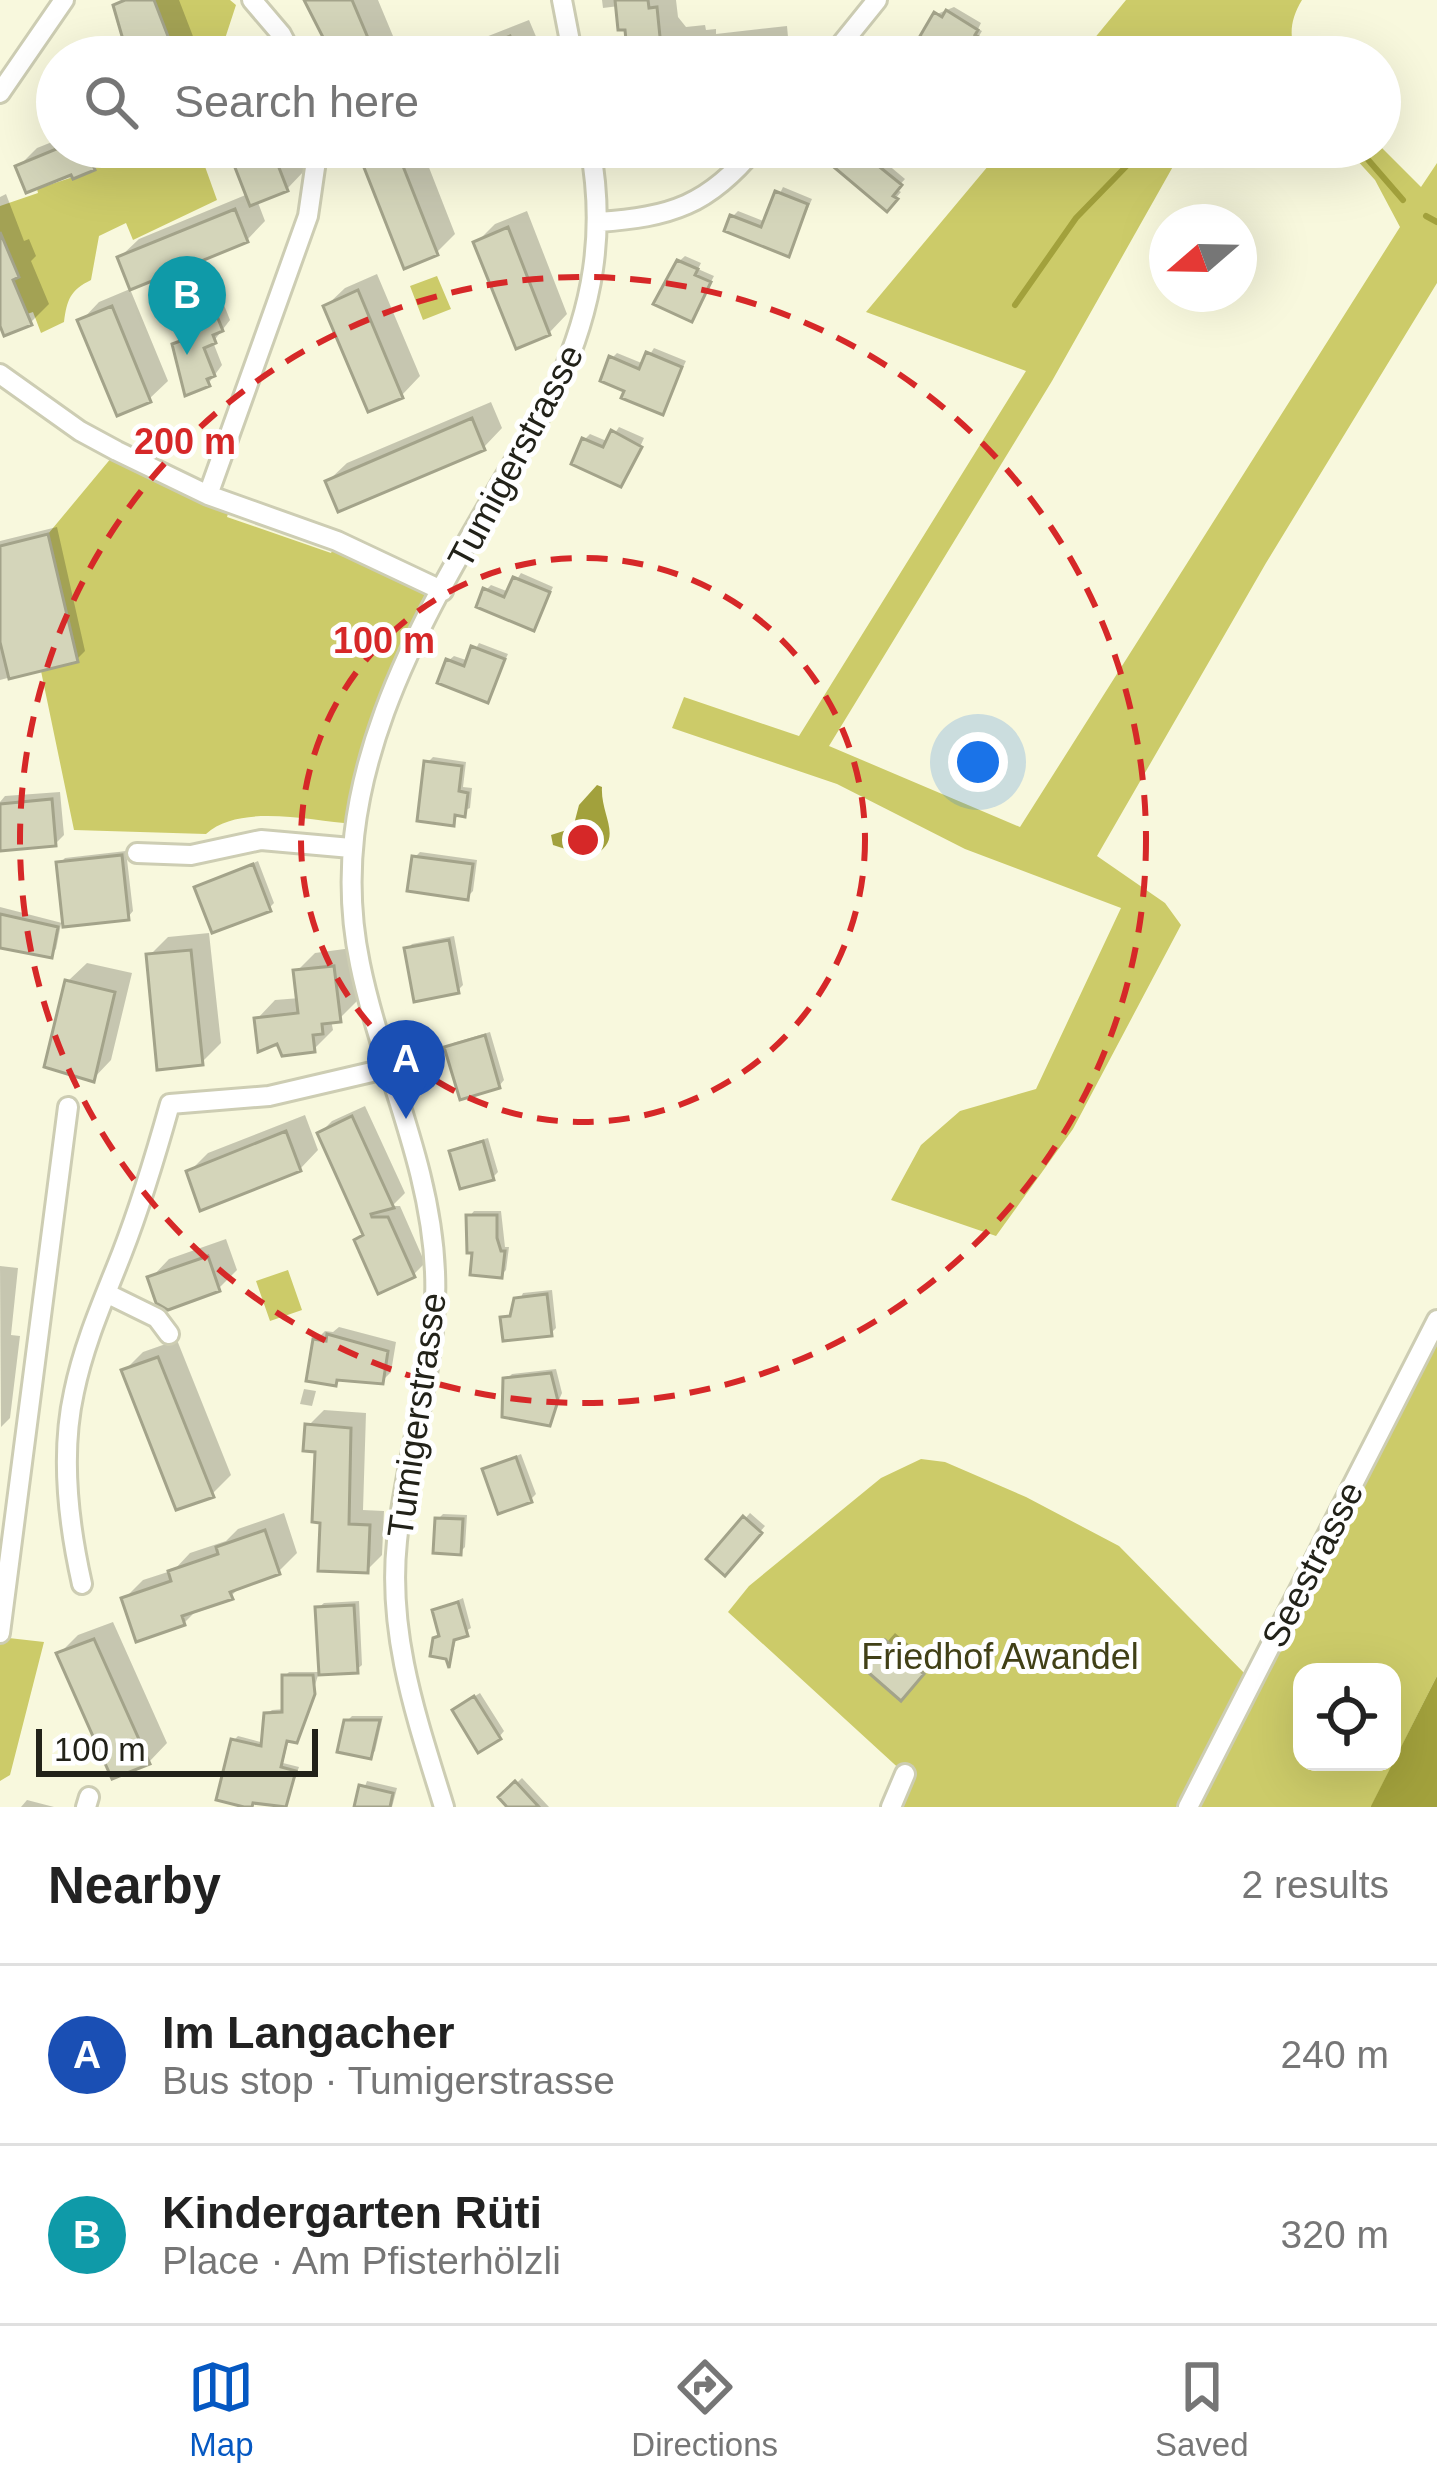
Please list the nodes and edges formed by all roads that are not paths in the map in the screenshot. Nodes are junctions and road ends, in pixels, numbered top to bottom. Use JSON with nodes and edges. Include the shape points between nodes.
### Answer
{"nodes":[{"id":1,"x":64,"y":0,"type":"edge"},
{"id":2,"x":252,"y":0,"type":"edge"},
{"id":3,"x":562,"y":0,"type":"edge"},
{"id":4,"x":877,"y":0,"type":"edge"},
{"id":5,"x":39,"y":36,"type":"edge"},
{"id":6,"x":282,"y":36,"type":"edge"},
{"id":7,"x":569,"y":36,"type":"edge"},
{"id":8,"x":848,"y":36,"type":"edge"},
{"id":9,"x":36,"y":41,"type":"edge"},
{"id":10,"x":0,"y":94,"type":"edge"},
{"id":11,"x":315,"y":168,"type":"edge"},
{"id":12,"x":592,"y":168,"type":"edge"},
{"id":13,"x":739,"y":168,"type":"edge"},
{"id":14,"x":598,"y":223,"type":"junction"},
{"id":15,"x":0,"y":374,"type":"edge"},
{"id":16,"x":208,"y":495,"type":"junction"},
{"id":17,"x":442,"y":591,"type":"junction"},
{"id":18,"x":351,"y":848,"type":"junction"},
{"id":19,"x":136,"y":853,"type":"dead end"},
{"id":20,"x":389,"y":1068,"type":"junction"},
{"id":21,"x":68,"y":1107,"type":"dead end"},
{"id":22,"x":106,"y":1293,"type":"junction"},
{"id":23,"x":1437,"y":1321,"type":"edge"},
{"id":24,"x":169,"y":1327,"type":"dead end"},
{"id":25,"x":32,"y":1392,"type":"junction"},
{"id":26,"x":73,"y":1396,"type":"junction"},
{"id":27,"x":82,"y":1584,"type":"dead end"},
{"id":28,"x":0,"y":1633,"type":"edge"},
{"id":29,"x":905,"y":1774,"type":"dead end"},
{"id":30,"x":443,"y":1807,"type":"edge"},
{"id":31,"x":891,"y":1807,"type":"edge"},
{"id":32,"x":1188,"y":1807,"type":"edge"}],
"edges":[{"from":1,"to":5,"type":"street"},
{"from":2,"to":6,"type":"street"},
{"from":3,"to":7,"type":"street"},
{"from":4,"to":8,"type":"street"},
{"from":9,"to":10,"type":"street"},
{"from":11,"to":16,"type":"street","via":[[308,216]]},
{"from":12,"to":14,"type":"street","name":"Tumigerstrasse"},
{"from":13,"to":14,"type":"street","via":[[697,202],[652,218]]},
{"from":14,"to":17,"type":"street","name":"Tumigerstrasse","via":[[579,337]]},
{"from":15,"to":16,"type":"street","via":[[80,430]]},
{"from":16,"to":17,"type":"street","via":[[337,541]]},
{"from":17,"to":18,"type":"street","name":"Tumigerstrasse","via":[[365,762]]},
{"from":18,"to":19,"type":"street","via":[[297,854],[261,840],[191,855]]},
{"from":18,"to":20,"type":"street","name":"Tumigerstrasse","via":[[358,957]]},
{"from":20,"to":22,"type":"street","via":[[269,1096],[170,1104]]},
{"from":20,"to":30,"type":"street","name":"Tumigerstrasse","via":[[421,1174],[435,1274],[431,1345],[397,1542],[397,1639]]},
{"from":21,"to":25,"type":"street"},
{"from":22,"to":24,"type":"street"},
{"from":22,"to":26,"type":"street"},
{"from":23,"to":32,"type":"street","name":"Seestrasse"},
{"from":25,"to":26,"type":"street"},
{"from":25,"to":28,"type":"street"},
{"from":26,"to":27,"type":"street","via":[[68,1512]]},
{"from":29,"to":31,"type":"street"}]}
